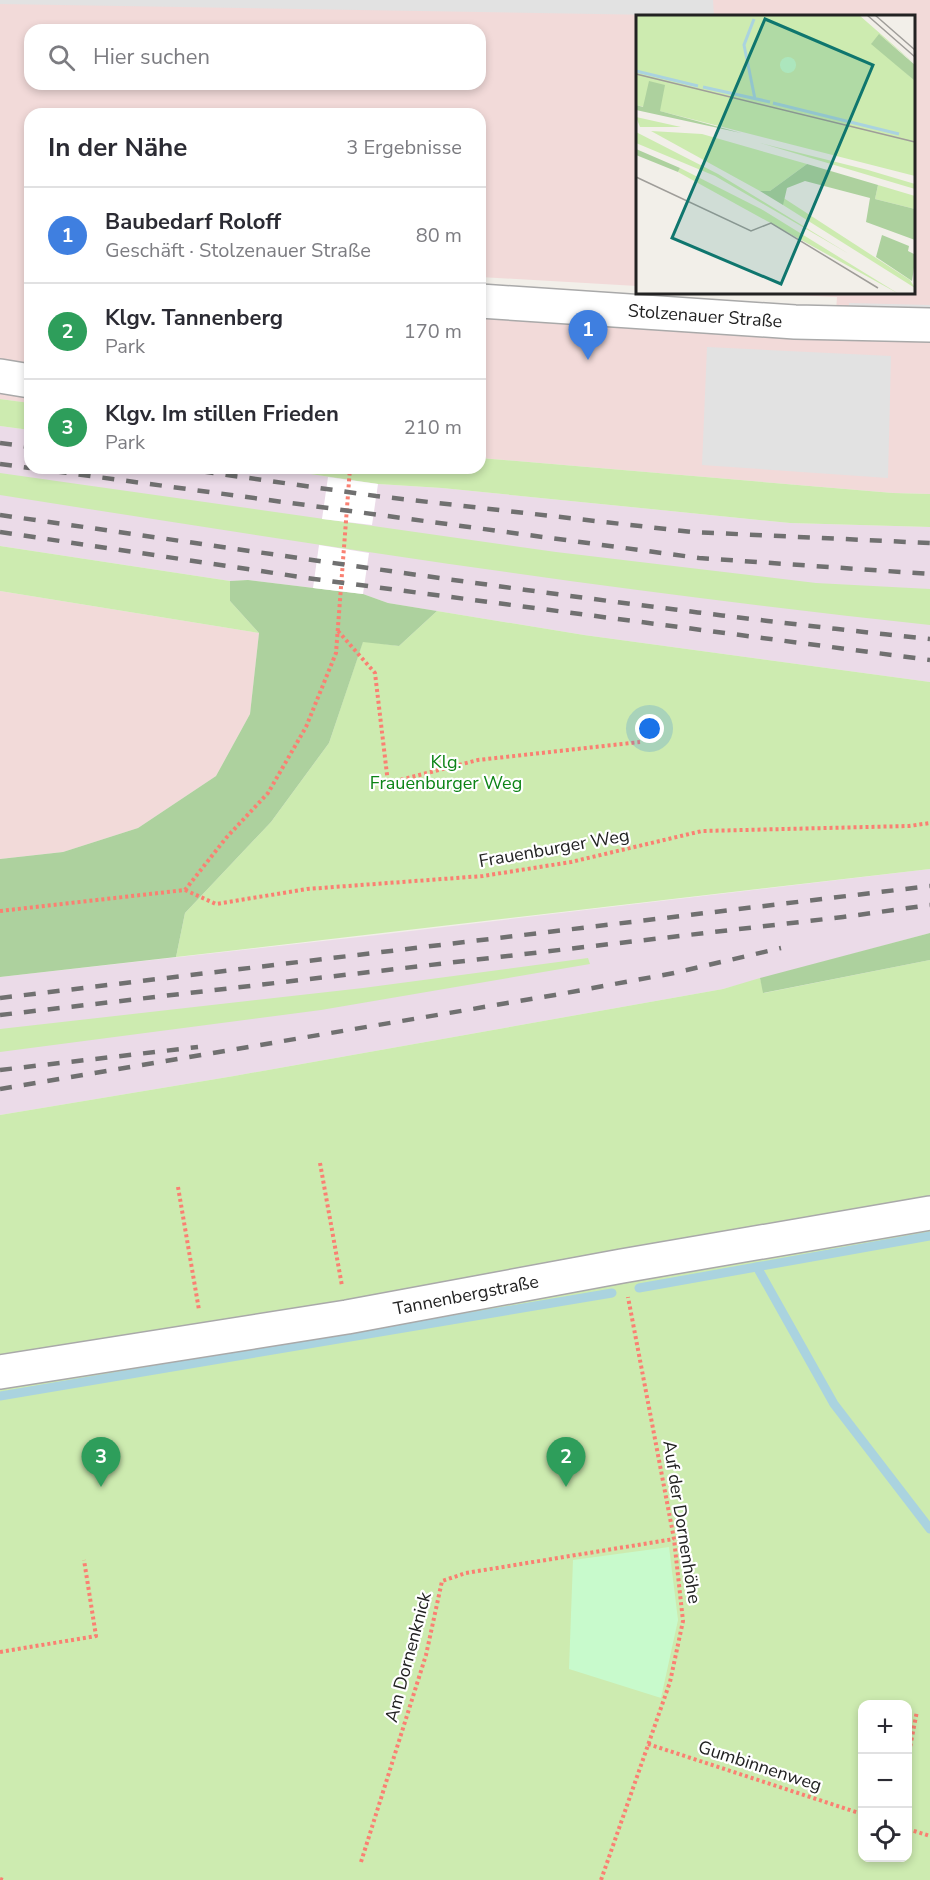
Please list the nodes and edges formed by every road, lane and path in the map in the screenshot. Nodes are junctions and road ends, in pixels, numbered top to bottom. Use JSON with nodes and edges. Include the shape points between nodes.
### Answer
{"nodes":[{"id":1,"x":486,"y":301,"type":"edge"},
{"id":2,"x":930,"y":325,"type":"edge"},
{"id":3,"x":0,"y":376,"type":"edge"},
{"id":4,"x":24,"y":380,"type":"edge"},
{"id":5,"x":350,"y":474,"type":"edge"},
{"id":6,"x":338,"y":630,"type":"junction"},
{"id":7,"x":640,"y":742,"type":"dead end"},
{"id":8,"x":930,"y":823,"type":"edge"},
{"id":9,"x":185,"y":890,"type":"junction"},
{"id":10,"x":0,"y":911,"type":"edge"},
{"id":11,"x":320,"y":1163,"type":"dead end"},
{"id":12,"x":178,"y":1187,"type":"dead end"},
{"id":13,"x":930,"y":1212,"type":"edge"},
{"id":14,"x":622,"y":1266,"type":"junction"},
{"id":15,"x":347,"y":1317,"type":"junction"},
{"id":16,"x":204,"y":1340,"type":"junction"},
{"id":17,"x":0,"y":1371,"type":"edge"},
{"id":18,"x":674,"y":1539,"type":"junction"},
{"id":19,"x":84,"y":1560,"type":"dead end"},
{"id":20,"x":0,"y":1652,"type":"edge"},
{"id":21,"x":917,"y":1711,"type":"dead end"},
{"id":22,"x":648,"y":1744,"type":"junction"},
{"id":23,"x":909,"y":1754,"type":"edge"},
{"id":24,"x":858,"y":1813,"type":"edge"},
{"id":25,"x":912,"y":1830,"type":"edge"},
{"id":26,"x":930,"y":1836,"type":"edge"},
{"id":27,"x":361,"y":1862,"type":"dead end"},
{"id":28,"x":601,"y":1880,"type":"edge"}],
"edges":[{"from":1,"to":2,"type":"street","name":"Stolzenauer Straße","via":[[795,322]]},
{"from":3,"to":4,"type":"street"},
{"from":5,"to":6,"type":"path"},
{"from":6,"to":7,"type":"path","via":[[375,673],[388,783],[478,760]]},
{"from":6,"to":9,"type":"path","via":[[336,654],[306,727],[268,793]]},
{"from":8,"to":9,"type":"path","name":"Frauenburger Weg","via":[[702,831],[571,862],[483,876],[308,889],[216,904]]},
{"from":9,"to":10,"type":"path"},
{"from":11,"to":15,"type":"path"},
{"from":12,"to":16,"type":"path"},
{"from":13,"to":14,"type":"street","name":"Tannenbergstraße"},
{"from":14,"to":15,"type":"street","name":"Tannenbergstraße"},
{"from":14,"to":18,"type":"path","name":"Auf der Dornenhöhe"},
{"from":15,"to":16,"type":"street","name":"Tannenbergstraße"},
{"from":16,"to":17,"type":"street","name":"Tannenbergstraße"},
{"from":18,"to":22,"type":"path","name":"Auf der Dornenhöhe","via":[[683,1621],[670,1682]]},
{"from":18,"to":27,"type":"path","name":"Am Dornenknick","via":[[466,1573],[442,1581],[426,1655]]},
{"from":19,"to":20,"type":"path","via":[[96,1636]]},
{"from":21,"to":23,"type":"path"},
{"from":22,"to":24,"type":"path","name":"Gumbinnenweg"},
{"from":22,"to":28,"type":"path","name":"Auf der Dornenhöhe"},
{"from":25,"to":26,"type":"path"}]}
